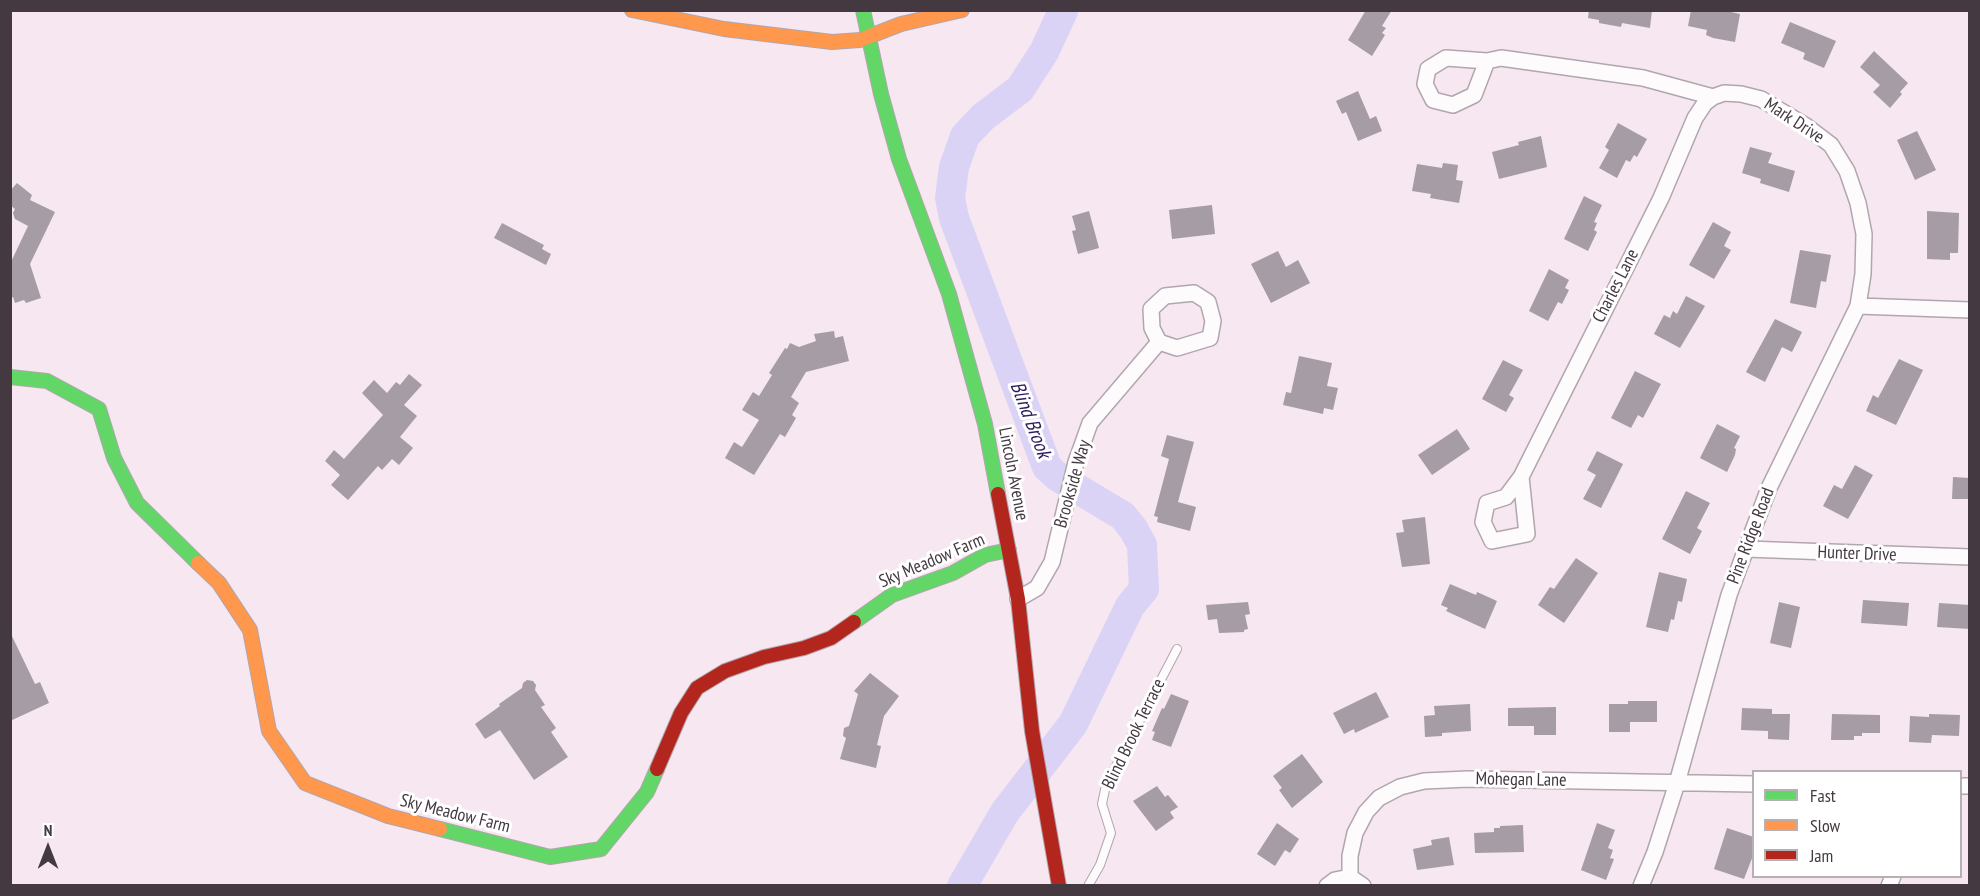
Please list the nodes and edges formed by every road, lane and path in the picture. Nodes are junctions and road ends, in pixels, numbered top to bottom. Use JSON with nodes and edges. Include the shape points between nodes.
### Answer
{"nodes":[{"id":1,"x":632,"y":10,"type":"edge"},
{"id":2,"x":864,"y":10,"type":"edge"},
{"id":3,"x":962,"y":10,"type":"edge"},
{"id":4,"x":869,"y":36,"type":"junction"},
{"id":5,"x":1487,"y":61,"type":"dead end"},
{"id":6,"x":1713,"y":97,"type":"junction"},
{"id":7,"x":1858,"y":306,"type":"junction"},
{"id":8,"x":1970,"y":310,"type":"edge"},
{"id":9,"x":1159,"y":342,"type":"junction"},
{"id":10,"x":10,"y":377,"type":"edge"},
{"id":11,"x":1521,"y":477,"type":"dead end"},
{"id":12,"x":1746,"y":549,"type":"junction"},
{"id":13,"x":1010,"y":550,"type":"junction"},
{"id":14,"x":1970,"y":557,"type":"edge"},
{"id":15,"x":1018,"y":599,"type":"junction"},
{"id":16,"x":1177,"y":649,"type":"dead end"},
{"id":17,"x":1677,"y":783,"type":"junction"},
{"id":18,"x":1752,"y":784,"type":"edge"},
{"id":19,"x":1356,"y":881,"type":"edge"},
{"id":20,"x":1059,"y":885,"type":"edge"},
{"id":21,"x":1088,"y":885,"type":"edge"},
{"id":22,"x":1327,"y":885,"type":"edge"},
{"id":23,"x":1641,"y":885,"type":"edge"}],
"edges":[{"from":1,"to":4,"type":"main road","via":[[724,29],[823,42]]},
{"from":2,"to":4,"type":"main road","name":"Lincoln Avenue"},
{"from":3,"to":4,"type":"main road"},
{"from":4,"to":13,"type":"main road","name":"Lincoln Avenue","via":[[898,159],[949,294],[986,424]]},
{"from":5,"to":6,"type":"street","name":"Mark Drive","via":[[1501,58],[1643,78]]},
{"from":6,"to":7,"type":"street","name":"Mark Drive","via":[[1724,93],[1761,99],[1831,145],[1847,171],[1864,234]]},
{"from":6,"to":11,"type":"street","name":"Charles Lane","via":[[1695,118],[1662,198]]},
{"from":7,"to":8,"type":"street"},
{"from":7,"to":12,"type":"street","name":"Pine Ridge Road","via":[[1769,488]]},
{"from":9,"to":9,"type":"street","via":[[1177,348],[1210,338],[1213,321],[1208,302],[1194,293],[1165,296],[1151,309],[1152,328]]},
{"from":9,"to":15,"type":"street","name":"Brookside Way","via":[[1090,423],[1076,462],[1052,562],[1037,588]]},
{"from":10,"to":13,"type":"main road","name":"Sky Meadow Farm","via":[[47,381],[99,409],[114,458],[137,503],[219,583],[250,630],[269,731],[305,783],[388,816],[550,857],[601,849],[647,792],[681,713],[697,688],[730,669],[831,638],[892,596],[953,573],[985,555]]},
{"from":12,"to":14,"type":"street","name":"Hunter Drive"},
{"from":12,"to":17,"type":"street","name":"Pine Ridge Road","via":[[1729,595]]},
{"from":13,"to":15,"type":"main road","name":"Lincoln Avenue"},
{"from":15,"to":20,"type":"main road","name":"Lincoln Avenue","via":[[1032,731]]},
{"from":16,"to":21,"type":"lane","name":"Blind Brook Terrace","via":[[1106,785],[1102,804],[1111,833]]},
{"from":17,"to":18,"type":"street","name":"Mohegan Lane"},
{"from":17,"to":19,"type":"street","name":"Mohegan Lane","via":[[1468,779],[1424,781],[1400,787],[1379,798],[1355,832],[1350,856]]},
{"from":17,"to":23,"type":"street","name":"Pine Ridge Road"},
{"from":19,"to":22,"type":"street","name":"Mohegan Lane","via":[[1335,880]]}]}
